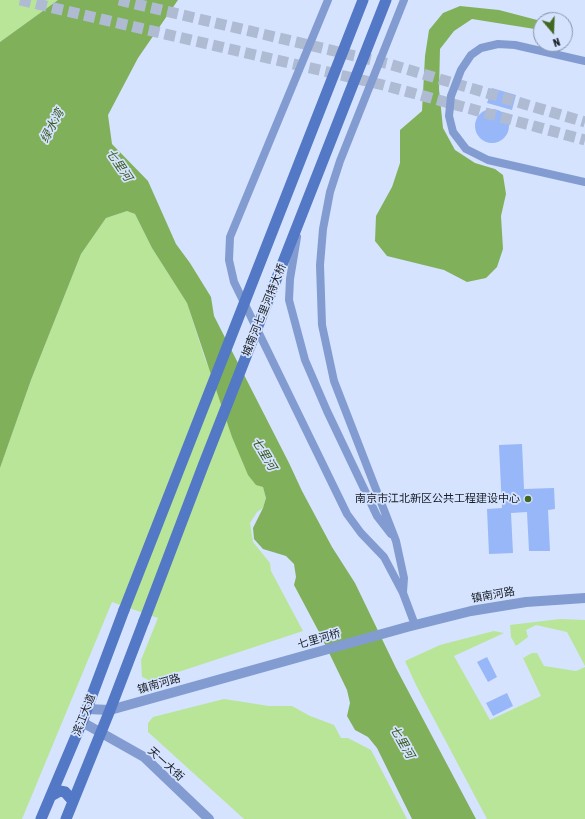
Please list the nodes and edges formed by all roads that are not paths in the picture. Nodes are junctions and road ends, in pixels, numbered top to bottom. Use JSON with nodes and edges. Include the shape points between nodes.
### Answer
{"nodes":[{"id":1,"x":328,"y":0,"type":"edge"},
{"id":2,"x":363,"y":0,"type":"edge"},
{"id":3,"x":386,"y":0,"type":"edge"},
{"id":4,"x":404,"y":0,"type":"edge"},
{"id":5,"x":585,"y":61,"type":"edge"},
{"id":6,"x":585,"y":182,"type":"edge"},
{"id":7,"x":299,"y":223,"type":"junction"},
{"id":8,"x":396,"y":541,"type":"junction"},
{"id":9,"x":403,"y":593,"type":"junction"},
{"id":10,"x":585,"y":598,"type":"edge"},
{"id":11,"x":124,"y":610,"type":"joint"},
{"id":12,"x":144,"y":621,"type":"joint"},
{"id":13,"x":411,"y":626,"type":"junction"},
{"id":14,"x":238,"y":674,"type":"joint"},
{"id":15,"x":86,"y":709,"type":"junction"},
{"id":16,"x":110,"y":710,"type":"junction"},
{"id":17,"x":82,"y":722,"type":"junction"},
{"id":18,"x":100,"y":732,"type":"junction"},
{"id":19,"x":51,"y":796,"type":"junction"},
{"id":20,"x":73,"y":801,"type":"junction"},
{"id":21,"x":41,"y":819,"type":"edge"},
{"id":22,"x":66,"y":819,"type":"edge"},
{"id":23,"x":208,"y":819,"type":"edge"}],
"edges":[{"from":1,"to":9,"type":"street","via":[[230,237],[229,260],[234,282],[347,514],[360,533],[384,558]]},
{"from":2,"to":11,"type":"main road","name":"城南河七里河特大桥","bridge":true},
{"from":3,"to":7,"type":"main road","name":"城南河七里河特大桥","bridge":true},
{"from":4,"to":8,"type":"street","via":[[330,192],[320,265],[322,326],[334,382]]},
{"from":5,"to":6,"type":"street","via":[[515,45],[498,44],[481,48],[471,55],[461,70],[451,96],[449,116],[453,132],[466,149],[482,158]]},
{"from":7,"to":8,"type":"street","bridge":true,"via":[[289,300],[305,360],[377,516]]},
{"from":7,"to":12,"type":"main road","name":"城南河七里河特大桥","bridge":true},
{"from":8,"to":9,"type":"street","via":[[404,578]]},
{"from":9,"to":13,"type":"street"},
{"from":10,"to":13,"type":"street","name":"镇南河路","via":[[526,602],[471,611]]},
{"from":11,"to":15,"type":"main road","name":"滨江大道"},
{"from":12,"to":16,"type":"main road","name":"滨江大道"},
{"from":13,"to":14,"type":"street","name":"七里河桥"},
{"from":14,"to":16,"type":"street","name":"镇南河路"},
{"from":15,"to":16,"type":"street","name":"镇南河路"},
{"from":15,"to":17,"type":"main road","name":"滨江大道"},
{"from":16,"to":18,"type":"main road","name":"滨江大道"},
{"from":17,"to":18,"type":"street","name":"天一大街"},
{"from":17,"to":19,"type":"main road","name":"滨江大道"},
{"from":18,"to":20,"type":"main road","name":"滨江大道"},
{"from":18,"to":23,"type":"street","name":"天一大街","via":[[144,758]]},
{"from":19,"to":20,"type":"main road","via":[[65,792]]},
{"from":19,"to":21,"type":"main road","name":"滨江大道"},
{"from":20,"to":22,"type":"main road","name":"滨江大道"}]}
